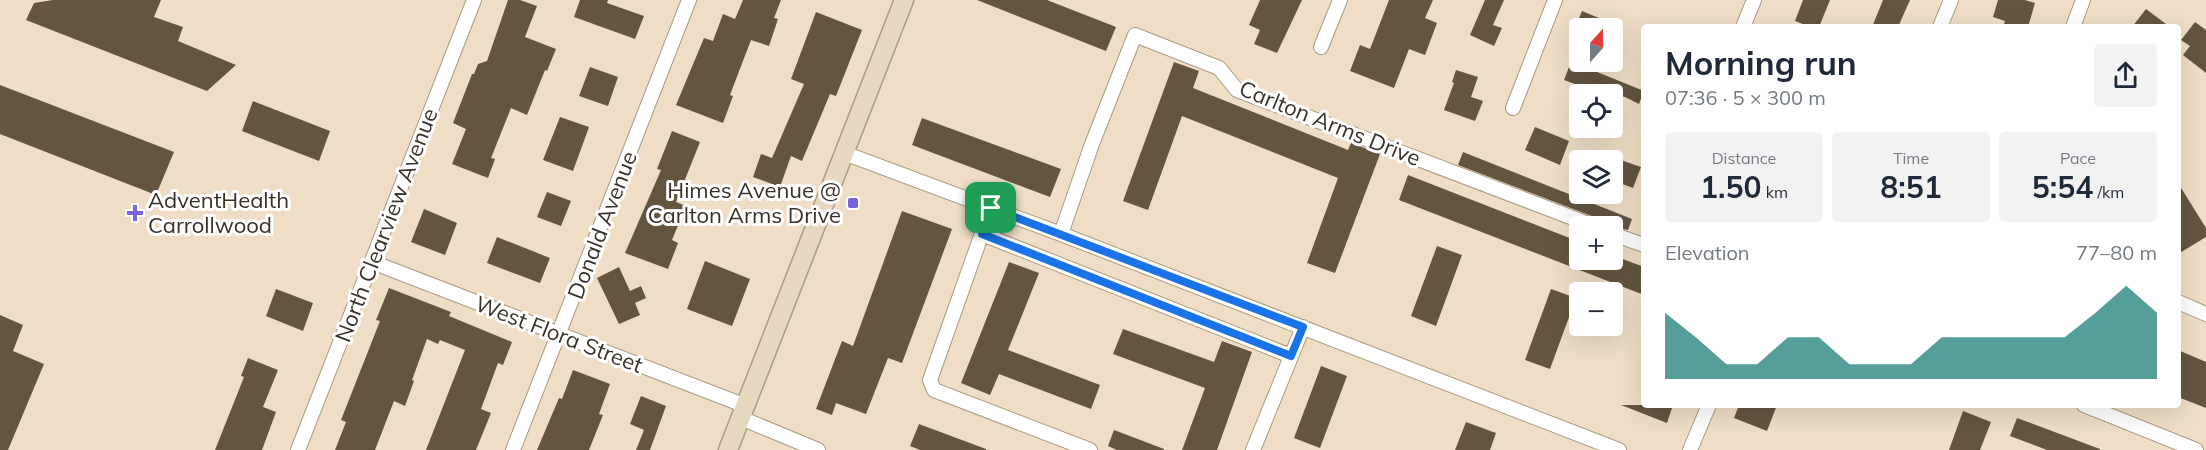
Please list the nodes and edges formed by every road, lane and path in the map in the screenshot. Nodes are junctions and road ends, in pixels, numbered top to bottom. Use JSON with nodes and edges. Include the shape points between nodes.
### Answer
{"nodes":[{"id":1,"x":474,"y":0,"type":"edge"},
{"id":2,"x":689,"y":0,"type":"edge"},
{"id":3,"x":904,"y":0,"type":"edge"},
{"id":4,"x":1340,"y":0,"type":"edge"},
{"id":5,"x":1555,"y":0,"type":"edge"},
{"id":6,"x":1754,"y":0,"type":"edge"},
{"id":7,"x":1951,"y":0,"type":"edge"},
{"id":8,"x":2083,"y":0,"type":"edge"},
{"id":9,"x":1744,"y":24,"type":"edge"},
{"id":10,"x":1941,"y":24,"type":"edge"},
{"id":11,"x":2074,"y":24,"type":"edge"},
{"id":12,"x":1321,"y":47,"type":"dead end"},
{"id":13,"x":1514,"y":108,"type":"dead end"},
{"id":14,"x":844,"y":153,"type":"junction"},
{"id":15,"x":991,"y":208,"type":"junction"},
{"id":16,"x":1569,"y":216,"type":"edge"},
{"id":17,"x":982,"y":234,"type":"junction"},
{"id":18,"x":1061,"y":234,"type":"junction"},
{"id":19,"x":1623,"y":238,"type":"edge"},
{"id":20,"x":1641,"y":244,"type":"edge"},
{"id":21,"x":372,"y":262,"type":"junction"},
{"id":22,"x":2181,"y":303,"type":"edge"},
{"id":23,"x":2206,"y":314,"type":"edge"},
{"id":24,"x":1303,"y":327,"type":"junction"},
{"id":25,"x":559,"y":335,"type":"junction"},
{"id":26,"x":1291,"y":356,"type":"junction"},
{"id":27,"x":1707,"y":408,"type":"edge"},
{"id":28,"x":2091,"y":408,"type":"edge"},
{"id":29,"x":743,"y":412,"type":"junction"},
{"id":30,"x":298,"y":450,"type":"edge"},
{"id":31,"x":513,"y":450,"type":"edge"},
{"id":32,"x":728,"y":450,"type":"edge"},
{"id":33,"x":818,"y":450,"type":"edge"},
{"id":34,"x":1090,"y":450,"type":"edge"},
{"id":35,"x":1253,"y":450,"type":"edge"},
{"id":36,"x":1619,"y":450,"type":"edge"},
{"id":37,"x":1690,"y":450,"type":"edge"},
{"id":38,"x":2196,"y":450,"type":"edge"}],
"edges":[{"from":1,"to":21,"type":"street","name":"North Clearview Avenue"},
{"from":2,"to":25,"type":"street","name":"Donald Avenue"},
{"from":3,"to":14,"type":"street"},
{"from":4,"to":12,"type":"street"},
{"from":5,"to":13,"type":"street"},
{"from":6,"to":9,"type":"street"},
{"from":7,"to":10,"type":"street"},
{"from":8,"to":11,"type":"street"},
{"from":14,"to":15,"type":"street"},
{"from":14,"to":29,"type":"street"},
{"from":15,"to":17,"type":"street"},
{"from":15,"to":18,"type":"street"},
{"from":16,"to":18,"type":"street","name":"Carlton Arms Drive","via":[[1237,90],[1219,68],[1135,35]]},
{"from":17,"to":26,"type":"street"},
{"from":17,"to":34,"type":"street","via":[[930,380],[934,390]]},
{"from":18,"to":24,"type":"street"},
{"from":19,"to":20,"type":"street"},
{"from":21,"to":25,"type":"street","name":"West Flora Street"},
{"from":21,"to":30,"type":"street","name":"North Clearview Avenue"},
{"from":22,"to":23,"type":"street"},
{"from":24,"to":26,"type":"street"},
{"from":24,"to":36,"type":"street"},
{"from":25,"to":29,"type":"street","name":"West Flora Street"},
{"from":25,"to":31,"type":"street","name":"Donald Avenue"},
{"from":26,"to":35,"type":"street"},
{"from":27,"to":37,"type":"street"},
{"from":28,"to":38,"type":"street"},
{"from":29,"to":32,"type":"street"},
{"from":29,"to":33,"type":"street","name":"West Flora Street"}]}
